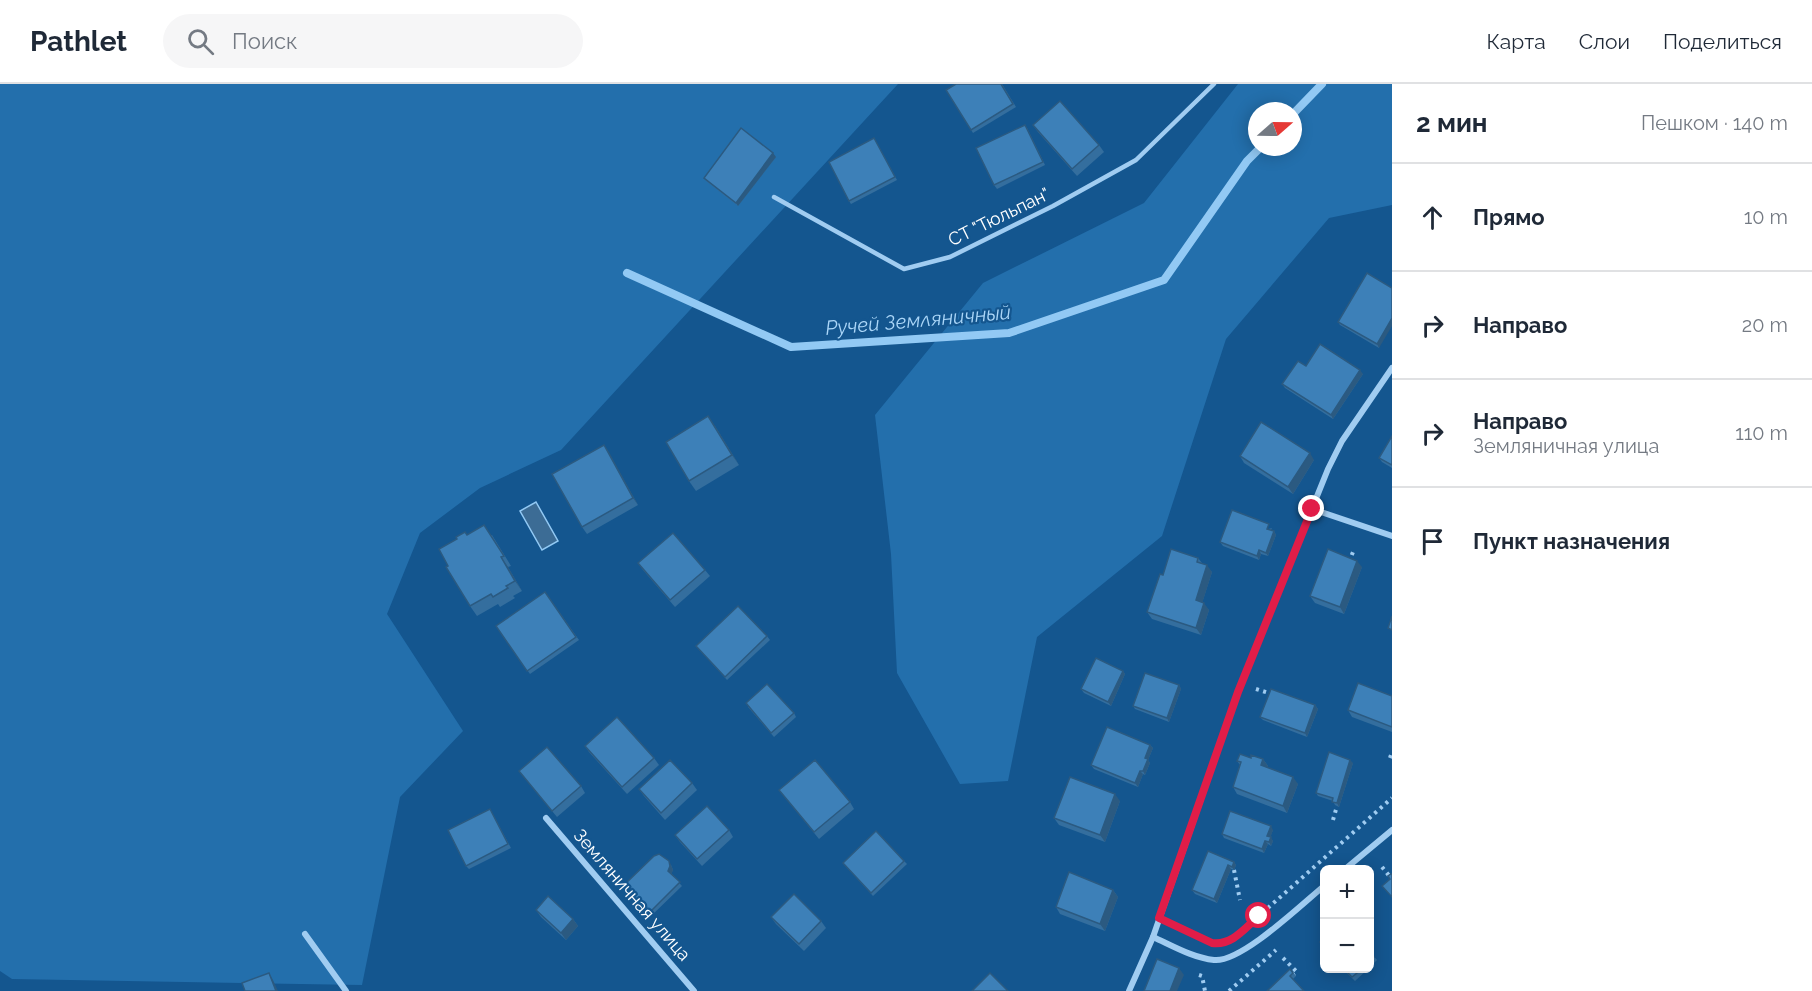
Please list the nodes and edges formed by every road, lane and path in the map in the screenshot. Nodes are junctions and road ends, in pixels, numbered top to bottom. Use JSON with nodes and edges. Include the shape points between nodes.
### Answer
{"nodes":[{"id":1,"x":1214,"y":84,"type":"edge"},
{"id":2,"x":774,"y":197,"type":"dead end"},
{"id":3,"x":1392,"y":368,"type":"edge"},
{"id":4,"x":1312,"y":509,"type":"junction"},
{"id":5,"x":1392,"y":536,"type":"edge"},
{"id":6,"x":1353,"y":552,"type":"dead end"},
{"id":7,"x":1349,"y":563,"type":"edge"},
{"id":8,"x":1247,"y":685,"type":"dead end"},
{"id":9,"x":1273,"y":695,"type":"edge"},
{"id":10,"x":1392,"y":752,"type":"edge"},
{"id":11,"x":1390,"y":758,"type":"dead end"},
{"id":12,"x":1392,"y":798,"type":"edge"},
{"id":13,"x":1337,"y":806,"type":"edge"},
{"id":14,"x":546,"y":818,"type":"edge"},
{"id":15,"x":1334,"y":820,"type":"dead end"},
{"id":16,"x":1392,"y":830,"type":"edge"},
{"id":17,"x":1350,"y":865,"type":"edge"},
{"id":18,"x":1382,"y":867,"type":"dead end"},
{"id":19,"x":1234,"y":870,"type":"edge"},
{"id":20,"x":1392,"y":878,"type":"edge"},
{"id":21,"x":1320,"y":889,"type":"edge"},
{"id":22,"x":1240,"y":900,"type":"dead end"},
{"id":23,"x":1159,"y":918,"type":"junction"},
{"id":24,"x":1244,"y":929,"type":"dead end"},
{"id":25,"x":305,"y":934,"type":"dead end"},
{"id":26,"x":1153,"y":936,"type":"junction"},
{"id":27,"x":1212,"y":943,"type":"dead end"},
{"id":28,"x":1283,"y":958,"type":"dead end"},
{"id":29,"x":1192,"y":971,"type":"dead end"},
{"id":30,"x":1294,"y":974,"type":"edge"},
{"id":31,"x":346,"y":991,"type":"edge"},
{"id":32,"x":694,"y":991,"type":"edge"},
{"id":33,"x":1129,"y":991,"type":"edge"},
{"id":34,"x":1205,"y":991,"type":"edge"}],
"edges":[{"from":1,"to":2,"type":"lane","name":"СТ \"Тюльпан\"","via":[[1136,160],[950,257],[904,269]]},
{"from":3,"to":4,"type":"street","via":[[1342,441]]},
{"from":4,"to":5,"type":"street"},
{"from":4,"to":23,"type":"street","via":[[1238,692]]},
{"from":6,"to":7,"type":"path"},
{"from":8,"to":9,"type":"path"},
{"from":10,"to":11,"type":"path"},
{"from":12,"to":24,"type":"path"},
{"from":13,"to":15,"type":"path"},
{"from":14,"to":32,"type":"street","name":"Земляничная улица"},
{"from":16,"to":17,"type":"street"},
{"from":18,"to":20,"type":"path"},
{"from":19,"to":22,"type":"path"},
{"from":21,"to":26,"type":"street","via":[[1231,958],[1203,958]]},
{"from":23,"to":26,"type":"street"},
{"from":23,"to":27,"type":"path"},
{"from":25,"to":31,"type":"street"},
{"from":26,"to":33,"type":"street"},
{"from":28,"to":30,"type":"path","via":[[1297,972]]},
{"from":29,"to":34,"type":"path","via":[[1202,976]]}]}
